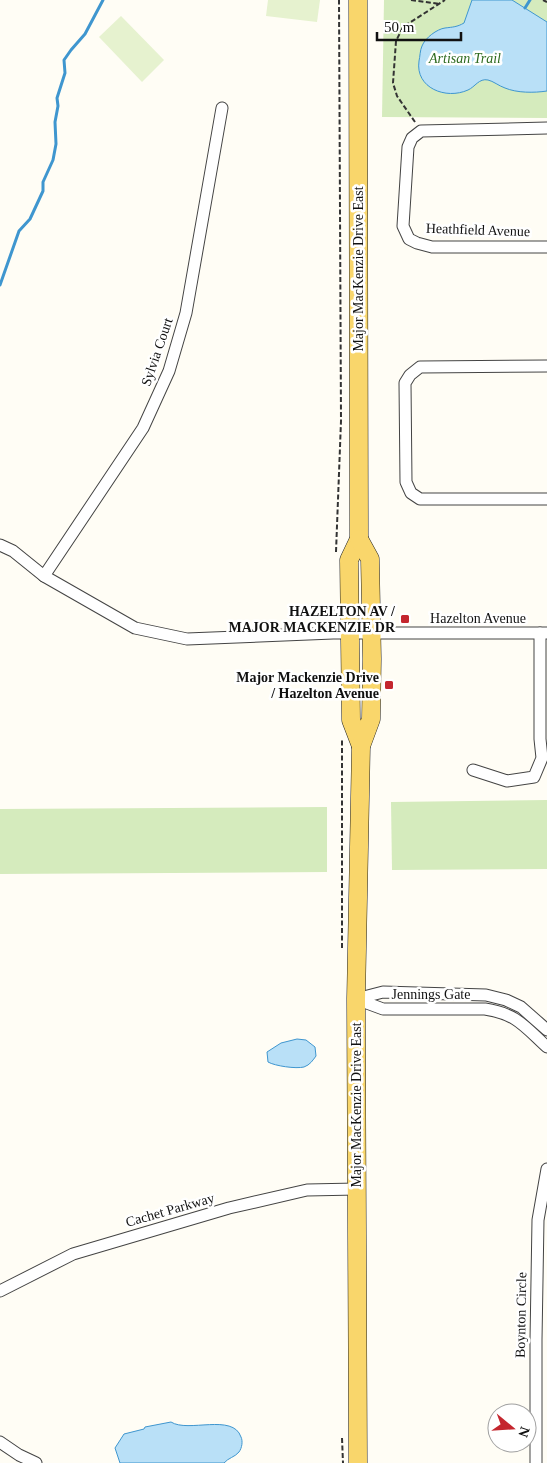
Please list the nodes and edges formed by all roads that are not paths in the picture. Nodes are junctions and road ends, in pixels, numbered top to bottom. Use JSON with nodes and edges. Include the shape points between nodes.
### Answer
{"nodes":[{"id":1,"x":358,"y":0,"type":"edge"},
{"id":2,"x":222,"y":108,"type":"dead end"},
{"id":3,"x":547,"y":128,"type":"edge"},
{"id":4,"x":547,"y":247,"type":"edge"},
{"id":5,"x":547,"y":366,"type":"edge"},
{"id":6,"x":547,"y":499,"type":"edge"},
{"id":7,"x":359,"y":539,"type":"junction"},
{"id":8,"x":0,"y":545,"type":"edge"},
{"id":9,"x":44,"y":576,"type":"junction"},
{"id":10,"x":350,"y":633,"type":"junction"},
{"id":11,"x":371,"y":633,"type":"junction"},
{"id":12,"x":543,"y":633,"type":"edge"},
{"id":13,"x":361,"y":746,"type":"junction"},
{"id":14,"x":474,"y":770,"type":"dead end"},
{"id":15,"x":486,"y":995,"type":"junction"},
{"id":16,"x":356,"y":999,"type":"junction"},
{"id":17,"x":485,"y":1009,"type":"junction"},
{"id":18,"x":547,"y":1030,"type":"edge"},
{"id":19,"x":547,"y":1047,"type":"edge"},
{"id":20,"x":547,"y":1169,"type":"edge"},
{"id":21,"x":357,"y":1189,"type":"junction"},
{"id":22,"x":0,"y":1291,"type":"edge"},
{"id":23,"x":0,"y":1442,"type":"edge"},
{"id":24,"x":36,"y":1463,"type":"edge"},
{"id":25,"x":358,"y":1463,"type":"edge"},
{"id":26,"x":536,"y":1463,"type":"edge"}],
"edges":[{"from":1,"to":7,"type":"main road","name":"Major MacKenzie Drive East"},
{"from":2,"to":9,"type":"street","name":"Sylvia Court","via":[[186,313],[169,371],[143,428]]},
{"from":3,"to":4,"type":"street","name":"Heathfield Avenue","via":[[421,131],[412,138],[408,147],[403,226],[409,239],[432,247]]},
{"from":5,"to":6,"type":"street","via":[[420,368],[406,382],[406,482],[411,493],[420,499]]},
{"from":7,"to":10,"type":"main road","name":"Major MacKenzie Drive East","via":[[349,560]]},
{"from":7,"to":11,"type":"main road","name":"Major MacKenzie Drive East","via":[[370,559]]},
{"from":8,"to":9,"type":"street","name":"Hazelton Avenue","via":[[13,551]]},
{"from":9,"to":10,"type":"street","name":"Hazelton Avenue","via":[[135,628],[187,639]]},
{"from":10,"to":11,"type":"street","name":"Hazelton Avenue"},
{"from":10,"to":13,"type":"main road","name":"Major MacKenzie Drive East","via":[[351,720]]},
{"from":11,"to":12,"type":"street","name":"Hazelton Avenue"},
{"from":11,"to":13,"type":"main road","name":"Major MacKenzie Drive East","via":[[371,719]]},
{"from":12,"to":14,"type":"street","via":[[542,758],[539,769],[534,777],[507,781]]},
{"from":13,"to":16,"type":"main road","name":"Major MacKenzie Drive East"},
{"from":15,"to":16,"type":"street","name":"Jennings Gate","via":[[383,992]]},
{"from":15,"to":17,"type":"street"},
{"from":15,"to":18,"type":"street","name":"Jennings Gate","via":[[521,1007]]},
{"from":16,"to":17,"type":"street","name":"Jennings Gate","via":[[383,1009]]},
{"from":16,"to":21,"type":"main road","name":"Major MacKenzie Drive East"},
{"from":17,"to":19,"type":"street","name":"Jennings Gate","via":[[516,1018]]},
{"from":20,"to":26,"type":"street","name":"Boynton Circle","via":[[538,1220]]},
{"from":21,"to":22,"type":"street","name":"Cachet Parkway","via":[[307,1190],[220,1211],[73,1254]]},
{"from":21,"to":25,"type":"main road","name":"Major MacKenzie Drive East"},
{"from":23,"to":24,"type":"street"}]}
